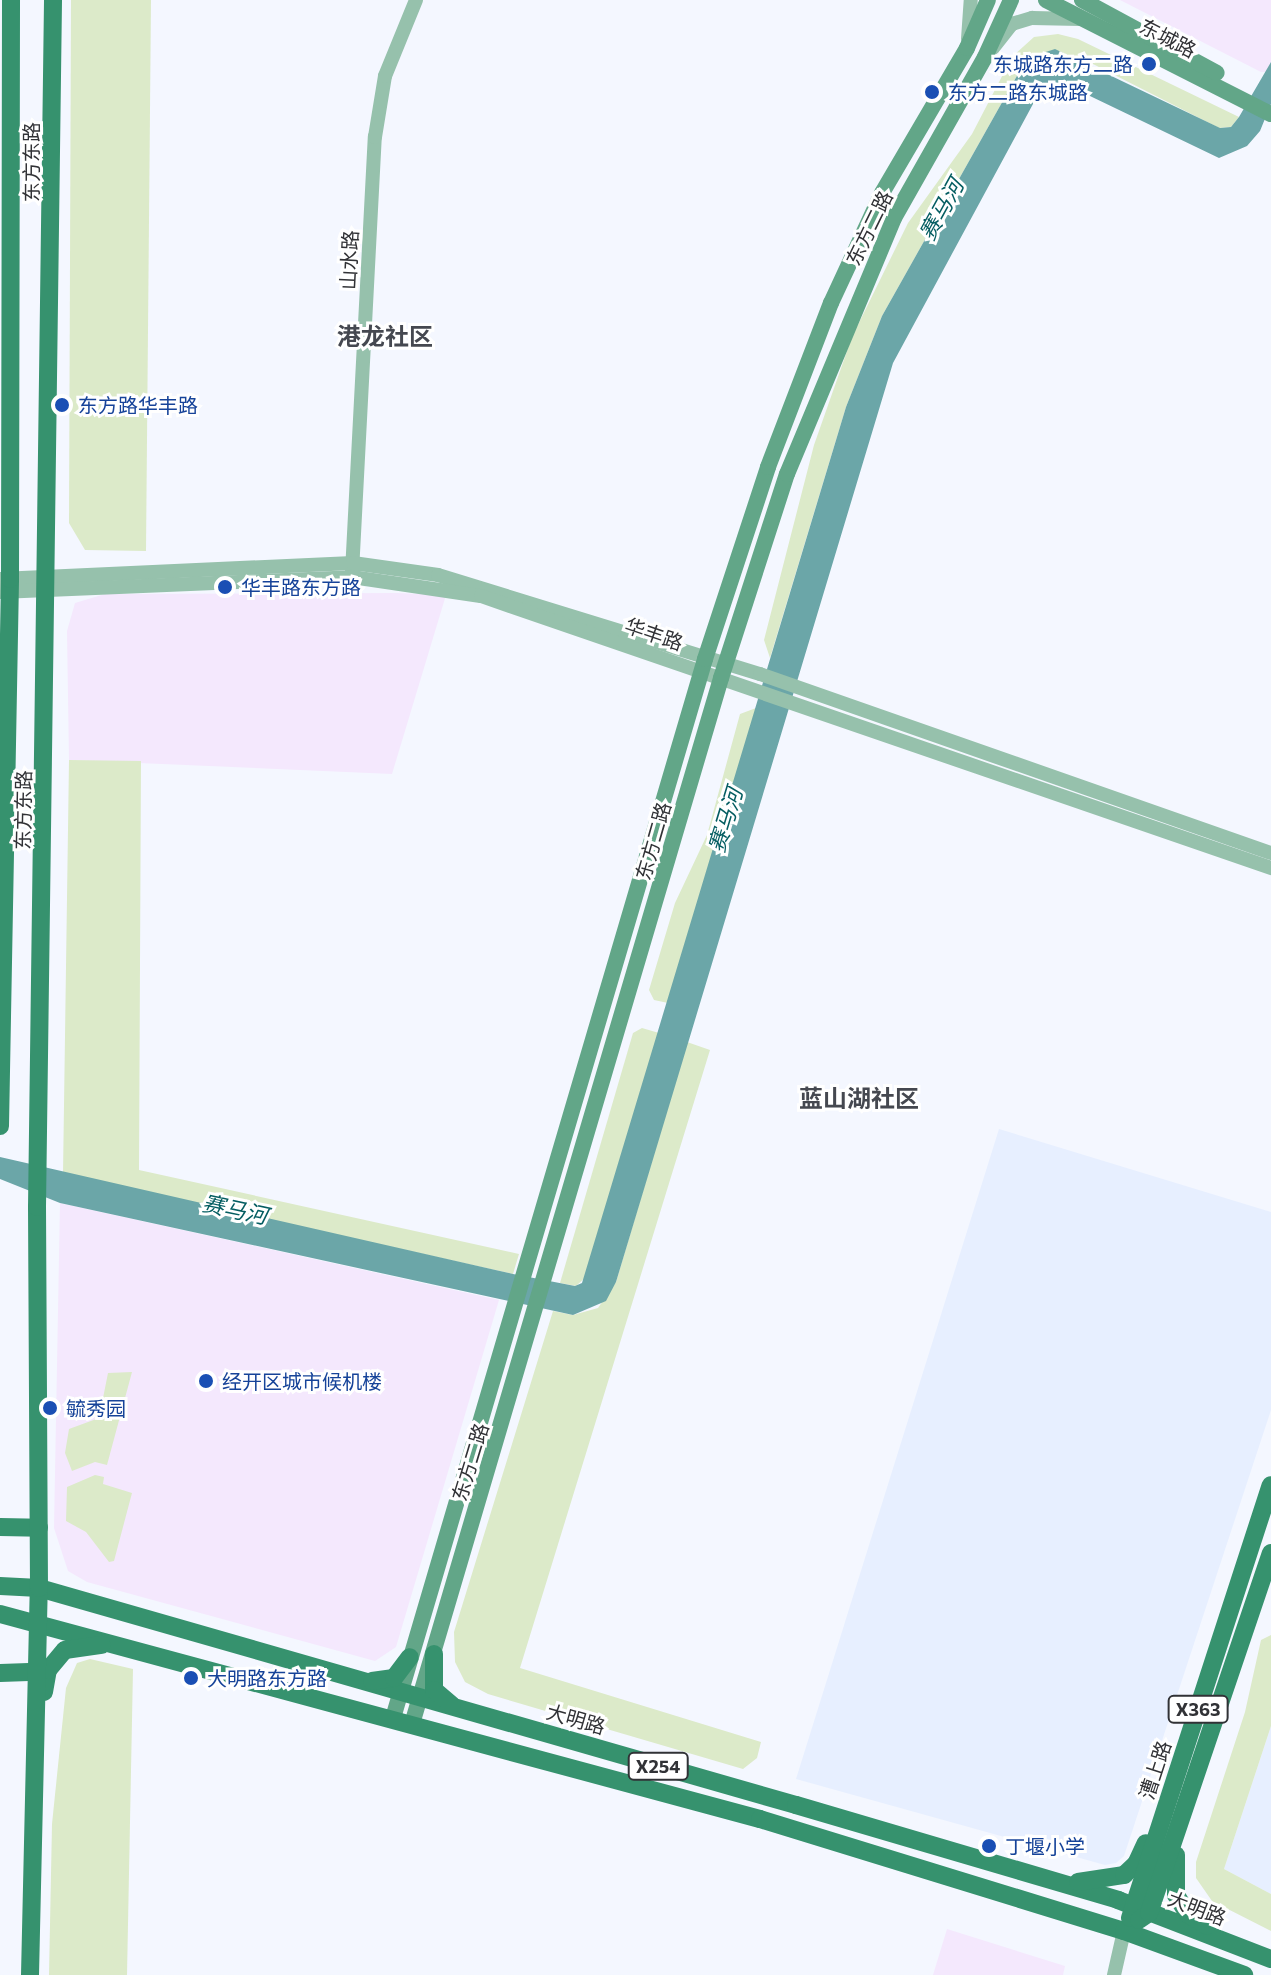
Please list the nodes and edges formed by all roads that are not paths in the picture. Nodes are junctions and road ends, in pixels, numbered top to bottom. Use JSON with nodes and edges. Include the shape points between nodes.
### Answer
{"nodes":[{"id":1,"x":11,"y":0,"type":"edge"},
{"id":2,"x":53,"y":0,"type":"edge"},
{"id":3,"x":416,"y":0,"type":"edge"},
{"id":4,"x":971,"y":0,"type":"edge"},
{"id":5,"x":988,"y":0,"type":"edge"},
{"id":6,"x":1011,"y":0,"type":"edge"},
{"id":7,"x":1046,"y":0,"type":"edge"},
{"id":8,"x":1087,"y":6,"type":"edge"},
{"id":9,"x":967,"y":48,"type":"junction"},
{"id":10,"x":985,"y":57,"type":"junction"},
{"id":11,"x":1243,"y":93,"type":"junction"},
{"id":12,"x":1271,"y":102,"type":"edge"},
{"id":13,"x":1271,"y":114,"type":"edge"},
{"id":14,"x":352,"y":570,"type":"junction"},
{"id":15,"x":49,"y":581,"type":"junction"},
{"id":16,"x":5,"y":585,"type":"edge"},
{"id":17,"x":703,"y":665,"type":"junction"},
{"id":18,"x":723,"y":671,"type":"junction"},
{"id":19,"x":1271,"y":853,"type":"edge"},
{"id":20,"x":1271,"y":868,"type":"edge"},
{"id":21,"x":0,"y":1126,"type":"edge"},
{"id":22,"x":1271,"y":1485,"type":"edge"},
{"id":23,"x":0,"y":1527,"type":"edge"},
{"id":24,"x":39,"y":1528,"type":"junction"},
{"id":25,"x":1271,"y":1553,"type":"edge"},
{"id":26,"x":0,"y":1586,"type":"edge"},
{"id":27,"x":39,"y":1588,"type":"junction"},
{"id":28,"x":0,"y":1614,"type":"edge"},
{"id":29,"x":37,"y":1620,"type":"junction"},
{"id":30,"x":132,"y":1647,"type":"junction"},
{"id":31,"x":434,"y":1654,"type":"junction"},
{"id":32,"x":410,"y":1657,"type":"junction"},
{"id":33,"x":36,"y":1672,"type":"junction"},
{"id":34,"x":0,"y":1673,"type":"edge"},
{"id":35,"x":362,"y":1681,"type":"junction"},
{"id":36,"x":400,"y":1692,"type":"junction"},
{"id":37,"x":421,"y":1698,"type":"junction"},
{"id":38,"x":458,"y":1709,"type":"junction"},
{"id":39,"x":393,"y":1718,"type":"junction"},
{"id":40,"x":412,"y":1724,"type":"junction"},
{"id":41,"x":35,"y":1742,"type":"junction"},
{"id":42,"x":1178,"y":1771,"type":"junction"},
{"id":43,"x":1180,"y":1822,"type":"junction"},
{"id":44,"x":1037,"y":1876,"type":"junction"},
{"id":45,"x":1142,"y":1910,"type":"junction"},
{"id":46,"x":1124,"y":1931,"type":"junction"},
{"id":47,"x":1248,"y":1950,"type":"junction"},
{"id":48,"x":1271,"y":1959,"type":"edge"},
{"id":49,"x":30,"y":1975,"type":"edge"},
{"id":50,"x":1114,"y":1975,"type":"edge"},
{"id":51,"x":1244,"y":1975,"type":"edge"}],
"edges":[{"from":1,"to":16,"type":"main road","name":"东方东路"},
{"from":2,"to":15,"type":"main road","name":"东方东路"},
{"from":3,"to":14,"type":"street","name":"山水路","via":[[385,76],[375,137]]},
{"from":4,"to":9,"type":"street"},
{"from":5,"to":9,"type":"main road","name":"东方二路"},
{"from":6,"to":10,"type":"main road","name":"东方二路"},
{"from":7,"to":8,"type":"main road","name":"东城路"},
{"from":8,"to":10,"type":"street","via":[[1012,24]]},
{"from":8,"to":11,"type":"main road","name":"东城路"},
{"from":9,"to":17,"type":"main road","name":"东方二路","via":[[882,193],[831,303]]},
{"from":10,"to":18,"type":"main road","name":"东方二路","via":[[894,218],[844,327],[787,474]]},
{"from":11,"to":12,"type":"main road","name":"东城路"},
{"from":11,"to":13,"type":"main road","name":"东城路"},
{"from":14,"to":15,"type":"street","name":"华丰路"},
{"from":14,"to":17,"type":"street","name":"华丰路","via":[[484,585]]},
{"from":15,"to":16,"type":"street","name":"华丰路"},
{"from":15,"to":24,"type":"main road","name":"东方东路","via":[[37,1207]]},
{"from":16,"to":21,"type":"main road","name":"东方东路"},
{"from":17,"to":18,"type":"street","name":"华丰路"},
{"from":17,"to":32,"type":"main road","name":"东方二路"},
{"from":18,"to":19,"type":"street","name":"华丰路","via":[[760,674]]},
{"from":18,"to":20,"type":"street","name":"华丰路","via":[[756,691]]},
{"from":18,"to":31,"type":"main road","name":"东方二路"},
{"from":22,"to":42,"type":"main road","name":"漕上路","number":"X363"},
{"from":23,"to":24,"type":"main road"},
{"from":24,"to":27,"type":"main road","name":"东方东路"},
{"from":25,"to":43,"type":"main road","name":"漕上路","number":"X363"},
{"from":26,"to":27,"type":"main road","name":"大明路","number":"X254"},
{"from":27,"to":29,"type":"main road","name":"东方东路"},
{"from":27,"to":35,"type":"main road","name":"大明路","number":"X254"},
{"from":28,"to":29,"type":"main road","number":"X254"},
{"from":29,"to":30,"type":"main road","number":"X254"},
{"from":29,"to":33,"type":"main road","name":"东方东路"},
{"from":30,"to":39,"type":"main road","number":"X254"},
{"from":30,"to":41,"type":"main road","via":[[84,1644],[65,1650],[48,1670]]},
{"from":31,"to":37,"type":"main road","name":"东方二路"},
{"from":31,"to":38,"type":"main road","via":[[434,1690]]},
{"from":32,"to":35,"type":"main road","via":[[394,1678]]},
{"from":32,"to":36,"type":"main road","name":"东方二路"},
{"from":33,"to":34,"type":"main road"},
{"from":33,"to":41,"type":"main road","name":"东方东路"},
{"from":35,"to":36,"type":"main road","name":"大明路","number":"X254"},
{"from":36,"to":37,"type":"main road","name":"大明路","number":"X254"},
{"from":36,"to":39,"type":"main road","name":"东方二路"},
{"from":37,"to":38,"type":"main road","name":"大明路","number":"X254"},
{"from":37,"to":40,"type":"main road","name":"东方二路"},
{"from":38,"to":44,"type":"main road","name":"大明路","number":"X254"},
{"from":39,"to":40,"type":"main road","number":"X254"},
{"from":40,"to":46,"type":"main road","number":"X254","via":[[760,1819]]},
{"from":41,"to":49,"type":"main road"},
{"from":42,"to":44,"type":"main road","via":[[1136,1864],[1124,1875],[1087,1883]]},
{"from":42,"to":45,"type":"main road","name":"漕上路","number":"X363"},
{"from":43,"to":45,"type":"main road","name":"漕上路","number":"X363"},
{"from":43,"to":47,"type":"main road","via":[[1173,1871],[1176,1895],[1188,1914]]},
{"from":44,"to":45,"type":"main road","name":"大明路","number":"X254"},
{"from":45,"to":46,"type":"main road"},
{"from":45,"to":47,"type":"main road","name":"大明路","number":"X254"},
{"from":46,"to":50,"type":"street"},
{"from":46,"to":51,"type":"main road","number":"X254"},
{"from":47,"to":48,"type":"main road","name":"大明路","number":"X254"}]}
